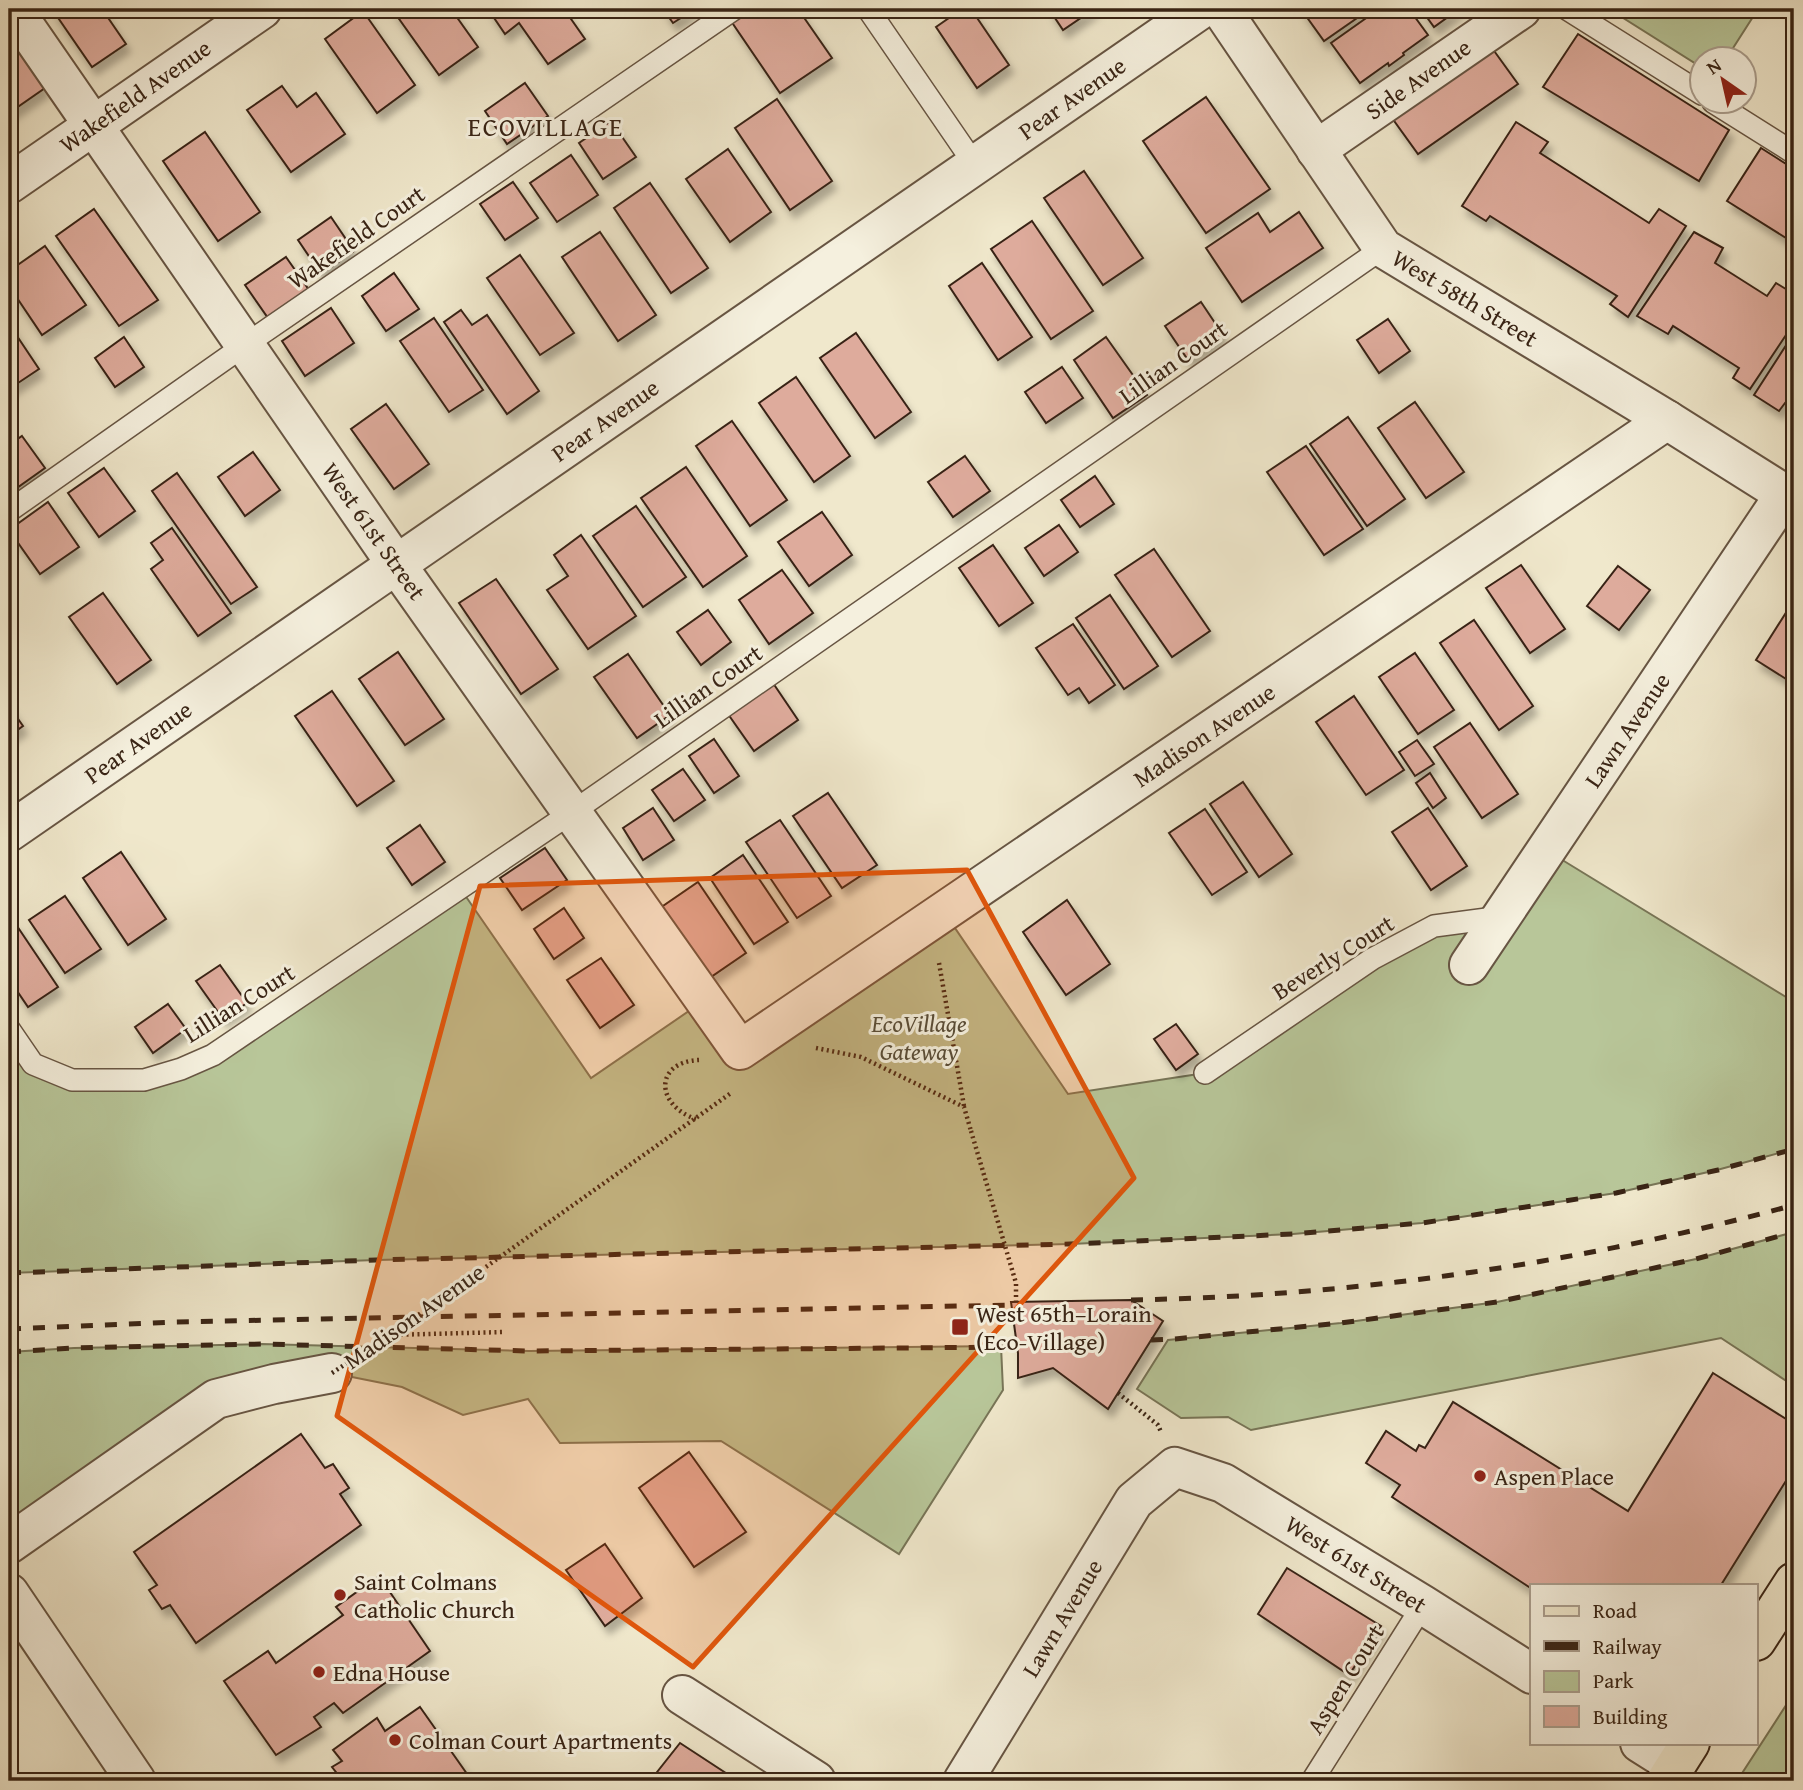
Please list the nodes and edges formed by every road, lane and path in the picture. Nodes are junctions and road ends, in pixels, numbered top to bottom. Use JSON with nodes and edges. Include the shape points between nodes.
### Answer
{"nodes":[{"id":1,"x":13,"y":9,"type":"edge"},
{"id":2,"x":262,"y":9,"type":"edge"},
{"id":3,"x":734,"y":9,"type":"edge"},
{"id":4,"x":868,"y":9,"type":"edge"},
{"id":5,"x":1201,"y":9,"type":"edge"},
{"id":6,"x":1221,"y":9,"type":"edge"},
{"id":7,"x":1521,"y":9,"type":"edge"},
{"id":8,"x":1567,"y":9,"type":"edge"},
{"id":9,"x":1688,"y":85,"type":"edge"},
{"id":10,"x":1735,"y":116,"type":"edge"},
{"id":11,"x":94,"y":125,"type":"junction"},
{"id":12,"x":1316,"y":150,"type":"junction"},
{"id":13,"x":1794,"y":153,"type":"edge"},
{"id":14,"x":975,"y":165,"type":"junction"},
{"id":15,"x":9,"y":184,"type":"edge"},
{"id":16,"x":1383,"y":248,"type":"junction"},
{"id":17,"x":245,"y":345,"type":"junction"},
{"id":18,"x":1667,"y":419,"type":"junction"},
{"id":19,"x":1790,"y":497,"type":"edge"},
{"id":20,"x":9,"y":511,"type":"edge"},
{"id":21,"x":396,"y":564,"type":"junction"},
{"id":22,"x":571,"y":813,"type":"junction"},
{"id":23,"x":9,"y":832,"type":"edge"},
{"id":24,"x":1502,"y":917,"type":"junction"},
{"id":25,"x":939,"y":963,"type":"dead end"},
{"id":26,"x":1469,"y":965,"type":"dead end"},
{"id":27,"x":9,"y":1029,"type":"edge"},
{"id":28,"x":740,"y":1050,"type":"joint"},
{"id":29,"x":808,"y":1054,"type":"dead end"},
{"id":30,"x":703,"y":1059,"type":"dead end"},
{"id":31,"x":1205,"y":1073,"type":"dead end"},
{"id":32,"x":731,"y":1093,"type":"dead end"},
{"id":33,"x":964,"y":1107,"type":"junction"},
{"id":34,"x":696,"y":1119,"type":"junction"},
{"id":35,"x":1016,"y":1302,"type":"dead end"},
{"id":36,"x":504,"y":1332,"type":"dead end"},
{"id":37,"x":390,"y":1335,"type":"junction"},
{"id":38,"x":332,"y":1373,"type":"joint"},
{"id":39,"x":1118,"y":1393,"type":"dead end"},
{"id":40,"x":1168,"y":1451,"type":"junction"},
{"id":41,"x":9,"y":1544,"type":"edge"},
{"id":42,"x":1794,"y":1582,"type":"edge"},
{"id":43,"x":9,"y":1593,"type":"edge"},
{"id":44,"x":1423,"y":1605,"type":"junction"},
{"id":45,"x":1758,"y":1638,"type":"edge"},
{"id":46,"x":1530,"y":1673,"type":"edge"},
{"id":47,"x":682,"y":1695,"type":"dead end"},
{"id":48,"x":1642,"y":1744,"type":"edge"},
{"id":49,"x":1677,"y":1763,"type":"edge"},
{"id":50,"x":136,"y":1781,"type":"edge"},
{"id":51,"x":816,"y":1781,"type":"edge"},
{"id":52,"x":963,"y":1781,"type":"edge"},
{"id":53,"x":1312,"y":1781,"type":"edge"}],
"edges":[{"from":1,"to":11,"type":"street","name":"West 61st Street"},
{"from":2,"to":11,"type":"street","name":"Wakefield Avenue"},
{"from":3,"to":17,"type":"lane","name":"Wakefield Court"},
{"from":4,"to":14,"type":"lane"},
{"from":5,"to":14,"type":"street","name":"Pear Avenue"},
{"from":6,"to":12,"type":"street","name":"West 58th Street"},
{"from":7,"to":12,"type":"street","name":"Side Avenue"},
{"from":8,"to":9,"type":"lane"},
{"from":10,"to":13,"type":"lane"},
{"from":11,"to":15,"type":"street","name":"Wakefield Avenue"},
{"from":11,"to":17,"type":"street","name":"West 61st Street"},
{"from":12,"to":16,"type":"street","name":"West 58th Street"},
{"from":14,"to":21,"type":"street","name":"Pear Avenue"},
{"from":16,"to":18,"type":"street","name":"West 58th Street"},
{"from":16,"to":22,"type":"lane","name":"Lillian Court"},
{"from":17,"to":20,"type":"lane","name":"Wakefield Court"},
{"from":17,"to":21,"type":"street","name":"West 61st Street"},
{"from":18,"to":19,"type":"street","name":"West 58th Street"},
{"from":18,"to":28,"type":"street","name":"Madison Avenue"},
{"from":19,"to":24,"type":"street","name":"Lawn Avenue"},
{"from":21,"to":22,"type":"street","name":"West 61st Street"},
{"from":21,"to":23,"type":"street","name":"Pear Avenue"},
{"from":22,"to":27,"type":"lane","name":"Lillian Court","via":[[213,1055],[181,1069],[144,1080],[72,1080],[33,1064]]},
{"from":22,"to":28,"type":"street","name":"West 61st Street"},
{"from":24,"to":26,"type":"street","name":"Lawn Avenue"},
{"from":24,"to":31,"type":"lane","name":"Beverly Court","via":[[1433,926],[1372,959]]},
{"from":25,"to":33,"type":"path"},
{"from":29,"to":33,"type":"path","via":[[817,1047],[861,1057]]},
{"from":30,"to":34,"type":"path","via":[[676,1066],[666,1077],[665,1092],[671,1104]]},
{"from":32,"to":34,"type":"path","name":"Madison Avenue","bridge":true},
{"from":33,"to":35,"type":"path","bridge":true,"via":[[1016,1283]]},
{"from":34,"to":37,"type":"path","name":"Madison Avenue","bridge":true},
{"from":36,"to":37,"type":"path"},
{"from":37,"to":38,"type":"path","name":"Madison Avenue","bridge":true},
{"from":38,"to":41,"type":"street","name":"Madison Avenue","via":[[216,1399]]},
{"from":39,"to":40,"type":"path","via":[[1158,1425]]},
{"from":40,"to":44,"type":"street","name":"West 61st Street"},
{"from":40,"to":52,"type":"street","name":"Lawn Avenue"},
{"from":42,"to":45,"type":"main road"},
{"from":43,"to":50,"type":"street"},
{"from":44,"to":46,"type":"street","name":"West 61st Street"},
{"from":44,"to":53,"type":"lane","name":"Aspen Court"},
{"from":47,"to":51,"type":"street"},
{"from":48,"to":49,"type":"street"}]}
